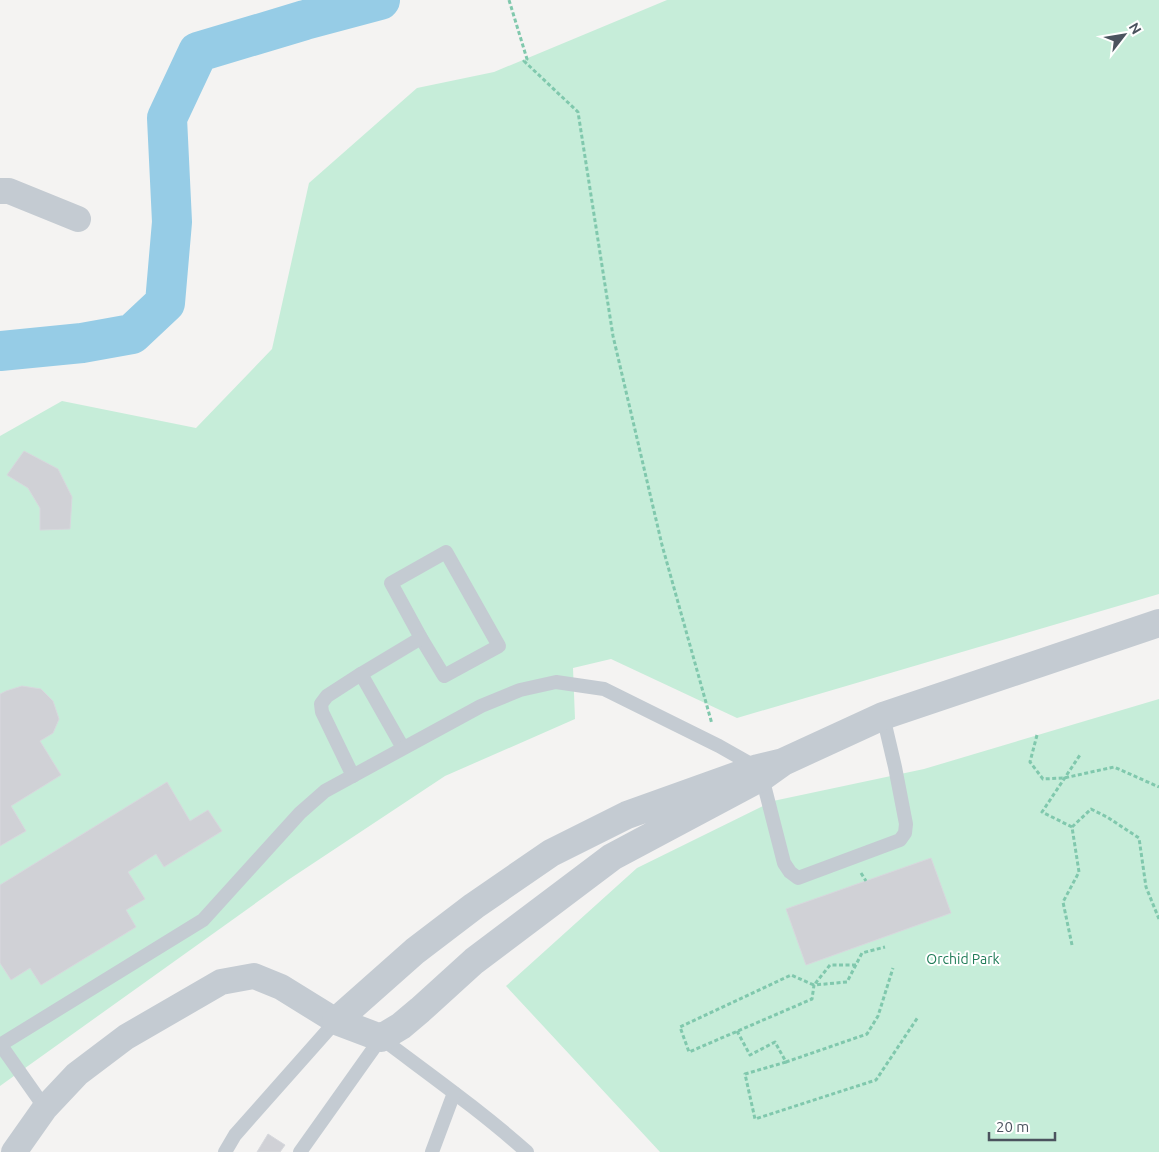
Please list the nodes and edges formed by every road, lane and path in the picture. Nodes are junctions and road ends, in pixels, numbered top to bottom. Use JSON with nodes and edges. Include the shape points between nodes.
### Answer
{"nodes":[{"id":1,"x":509,"y":0,"type":"edge"},
{"id":2,"x":0,"y":191,"type":"edge"},
{"id":3,"x":78,"y":219,"type":"dead end"},
{"id":4,"x":1159,"y":623,"type":"edge"},
{"id":5,"x":421,"y":638,"type":"junction"},
{"id":6,"x":362,"y":674,"type":"junction"},
{"id":7,"x":884,"y":716,"type":"junction"},
{"id":8,"x":1037,"y":735,"type":"dead end"},
{"id":9,"x":718,"y":746,"type":"junction"},
{"id":10,"x":403,"y":748,"type":"junction"},
{"id":11,"x":1080,"y":755,"type":"dead end"},
{"id":12,"x":768,"y":769,"type":"junction"},
{"id":13,"x":353,"y":776,"type":"junction"},
{"id":14,"x":1064,"y":778,"type":"junction"},
{"id":15,"x":1159,"y":787,"type":"edge"},
{"id":16,"x":1072,"y":827,"type":"junction"},
{"id":17,"x":1159,"y":919,"type":"edge"},
{"id":18,"x":1072,"y":945,"type":"dead end"},
{"id":19,"x":885,"y":947,"type":"dead end"},
{"id":20,"x":856,"y":965,"type":"junction"},
{"id":21,"x":893,"y":968,"type":"dead end"},
{"id":22,"x":814,"y":985,"type":"junction"},
{"id":23,"x":918,"y":1017,"type":"dead end"},
{"id":24,"x":336,"y":1021,"type":"junction"},
{"id":25,"x":737,"y":1031,"type":"junction"},
{"id":26,"x":380,"y":1038,"type":"junction"},
{"id":27,"x":0,"y":1044,"type":"edge"},
{"id":28,"x":786,"y":1062,"type":"junction"},
{"id":29,"x":454,"y":1093,"type":"junction"},
{"id":30,"x":45,"y":1108,"type":"junction"},
{"id":31,"x":14,"y":1152,"type":"edge"},
{"id":32,"x":225,"y":1152,"type":"edge"},
{"id":33,"x":300,"y":1152,"type":"edge"},
{"id":34,"x":432,"y":1152,"type":"edge"},
{"id":35,"x":526,"y":1152,"type":"edge"}],
"edges":[{"from":1,"to":9,"type":"path","via":[[527,60],[524,62],[578,112],[613,336],[662,545]]},
{"from":2,"to":3,"type":"street","via":[[9,191]]},
{"from":4,"to":7,"type":"street"},
{"from":5,"to":5,"type":"lane","via":[[391,583],[446,552],[499,646],[444,676]]},
{"from":5,"to":6,"type":"lane"},
{"from":6,"to":10,"type":"lane"},
{"from":6,"to":13,"type":"lane","via":[[327,696],[322,704],[322,712]]},
{"from":7,"to":12,"type":"street"},
{"from":7,"to":12,"type":"lane","via":[[906,824],[900,840],[798,878],[784,863]]},
{"from":8,"to":14,"type":"path","via":[[1030,762],[1042,779]]},
{"from":9,"to":10,"type":"lane","via":[[604,690],[556,682],[520,690],[481,706]]},
{"from":9,"to":12,"type":"lane"},
{"from":10,"to":13,"type":"lane"},
{"from":11,"to":14,"type":"path"},
{"from":12,"to":24,"type":"street","via":[[627,815],[551,853],[415,951]]},
{"from":12,"to":26,"type":"street","via":[[612,857],[474,961],[401,1026]]},
{"from":13,"to":27,"type":"lane","via":[[325,791],[300,813],[203,920]]},
{"from":14,"to":15,"type":"path","via":[[1114,766]]},
{"from":14,"to":16,"type":"path","via":[[1042,812]]},
{"from":16,"to":17,"type":"path","via":[[1091,809],[1139,838],[1146,887]]},
{"from":16,"to":18,"type":"path","via":[[1080,872],[1063,902]]},
{"from":19,"to":20,"type":"path","via":[[862,953]]},
{"from":20,"to":22,"type":"path","via":[[830,965]]},
{"from":20,"to":22,"type":"path","via":[[847,982]]},
{"from":21,"to":28,"type":"path","via":[[878,1016],[867,1034]]},
{"from":22,"to":25,"type":"path","via":[[812,999]]},
{"from":22,"to":25,"type":"path","via":[[791,975],[680,1027],[689,1052]]},
{"from":23,"to":28,"type":"path","via":[[876,1080],[755,1119],[745,1074]]},
{"from":24,"to":26,"type":"street"},
{"from":24,"to":30,"type":"street","via":[[281,987],[254,976],[221,982],[126,1037],[77,1074]]},
{"from":24,"to":32,"type":"lane","via":[[235,1135]]},
{"from":25,"to":28,"type":"path","via":[[750,1055],[774,1042]]},
{"from":26,"to":29,"type":"lane"},
{"from":26,"to":33,"type":"lane"},
{"from":27,"to":30,"type":"lane"},
{"from":29,"to":34,"type":"lane"},
{"from":29,"to":35,"type":"lane"},
{"from":30,"to":31,"type":"street"}]}
